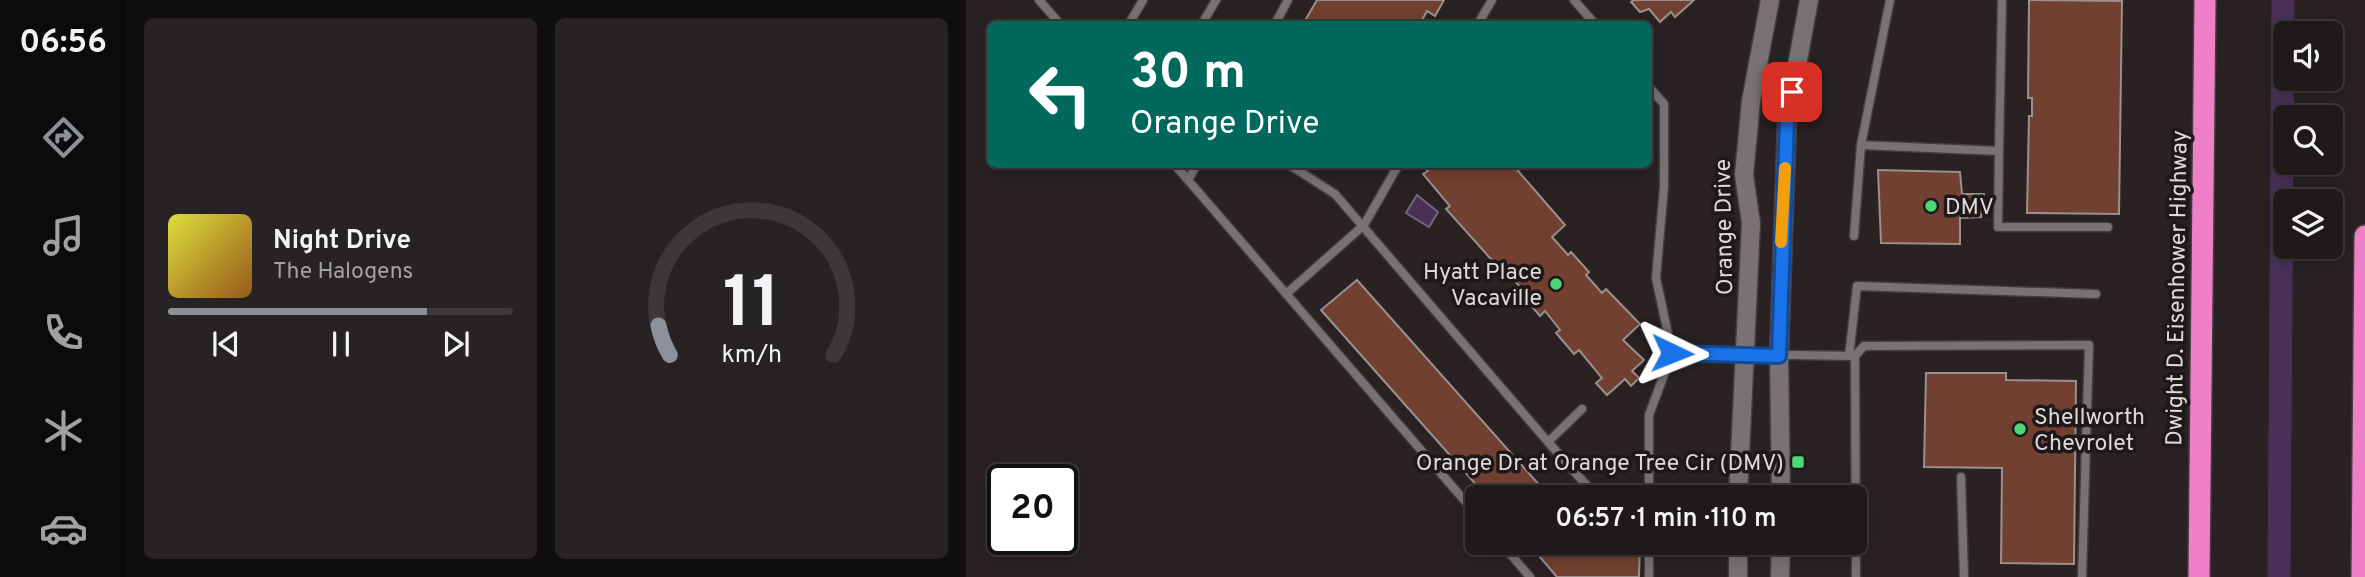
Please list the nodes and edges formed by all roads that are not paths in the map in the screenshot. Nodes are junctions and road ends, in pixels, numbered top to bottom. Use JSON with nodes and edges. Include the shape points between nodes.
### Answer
{"nodes":[{"id":1,"x":1039,"y":0,"type":"edge"},
{"id":2,"x":1143,"y":0,"type":"edge"},
{"id":3,"x":1216,"y":0,"type":"edge"},
{"id":4,"x":1288,"y":0,"type":"edge"},
{"id":5,"x":1492,"y":0,"type":"edge"},
{"id":6,"x":1574,"y":0,"type":"edge"},
{"id":7,"x":1770,"y":0,"type":"edge"},
{"id":8,"x":1809,"y":0,"type":"edge"},
{"id":9,"x":1891,"y":0,"type":"edge"},
{"id":10,"x":2002,"y":0,"type":"edge"},
{"id":11,"x":2205,"y":0,"type":"edge"},
{"id":12,"x":1057,"y":21,"type":"edge"},
{"id":13,"x":1131,"y":21,"type":"edge"},
{"id":14,"x":1204,"y":21,"type":"edge"},
{"id":15,"x":1277,"y":21,"type":"edge"},
{"id":16,"x":1480,"y":21,"type":"edge"},
{"id":17,"x":1592,"y":21,"type":"edge"},
{"id":18,"x":1652,"y":90,"type":"edge"},
{"id":19,"x":1861,"y":145,"type":"junction"},
{"id":20,"x":1999,"y":151,"type":"junction"},
{"id":21,"x":1178,"y":168,"type":"edge"},
{"id":22,"x":1195,"y":168,"type":"edge"},
{"id":23,"x":1294,"y":168,"type":"edge"},
{"id":24,"x":1397,"y":168,"type":"edge"},
{"id":25,"x":1188,"y":180,"type":"junction"},
{"id":26,"x":1364,"y":225,"type":"junction"},
{"id":27,"x":2108,"y":227,"type":"dead end"},
{"id":28,"x":1854,"y":236,"type":"dead end"},
{"id":29,"x":2365,"y":236,"type":"edge"},
{"id":30,"x":1286,"y":294,"type":"junction"},
{"id":31,"x":2096,"y":294,"type":"dead end"},
{"id":32,"x":1672,"y":353,"type":"junction"},
{"id":33,"x":1746,"y":356,"type":"junction"},
{"id":34,"x":1779,"y":356,"type":"junction"},
{"id":35,"x":1852,"y":356,"type":"junction"},
{"id":36,"x":1582,"y":409,"type":"dead end"},
{"id":37,"x":1548,"y":442,"type":"junction"},
{"id":38,"x":1961,"y":477,"type":"dead end"},
{"id":39,"x":1586,"y":485,"type":"edge"},
{"id":40,"x":1649,"y":485,"type":"edge"},
{"id":41,"x":1738,"y":485,"type":"edge"},
{"id":42,"x":1781,"y":485,"type":"edge"},
{"id":43,"x":1465,"y":501,"type":"edge"},
{"id":44,"x":1511,"y":555,"type":"edge"},
{"id":45,"x":1649,"y":555,"type":"edge"},
{"id":46,"x":1738,"y":555,"type":"edge"},
{"id":47,"x":1781,"y":555,"type":"edge"},
{"id":48,"x":1530,"y":577,"type":"edge"},
{"id":49,"x":1648,"y":577,"type":"edge"},
{"id":50,"x":1738,"y":577,"type":"edge"},
{"id":51,"x":1780,"y":577,"type":"edge"},
{"id":52,"x":1856,"y":577,"type":"edge"},
{"id":53,"x":1964,"y":577,"type":"edge"},
{"id":54,"x":2082,"y":577,"type":"edge"},
{"id":55,"x":2199,"y":577,"type":"edge"},
{"id":56,"x":2361,"y":577,"type":"edge"}],
"edges":[{"from":1,"to":12,"type":"lane"},
{"from":2,"to":13,"type":"lane"},
{"from":3,"to":14,"type":"lane"},
{"from":4,"to":15,"type":"lane"},
{"from":5,"to":16,"type":"lane"},
{"from":6,"to":17,"type":"lane"},
{"from":7,"to":33,"type":"street","name":"Orange Drive","via":[[1751,101],[1744,176],[1751,223]]},
{"from":8,"to":34,"type":"street","via":[[1787,120]]},
{"from":9,"to":19,"type":"lane"},
{"from":10,"to":20,"type":"lane"},
{"from":11,"to":55,"type":"highway","name":"Dwight D. Eisenhower Highway"},
{"from":18,"to":32,"type":"lane","via":[[1664,104],[1664,187],[1656,278]]},
{"from":19,"to":20,"type":"lane"},
{"from":19,"to":28,"type":"lane"},
{"from":20,"to":27,"type":"lane","via":[[1998,227]]},
{"from":21,"to":25,"type":"lane"},
{"from":22,"to":25,"type":"lane"},
{"from":23,"to":26,"type":"lane","via":[[1335,194]]},
{"from":24,"to":26,"type":"lane"},
{"from":25,"to":30,"type":"lane"},
{"from":26,"to":30,"type":"lane"},
{"from":26,"to":37,"type":"lane"},
{"from":29,"to":56,"type":"highway"},
{"from":30,"to":43,"type":"lane"},
{"from":31,"to":35,"type":"lane","via":[[1857,286]]},
{"from":32,"to":33,"type":"lane"},
{"from":32,"to":40,"type":"lane","via":[[1649,415]]},
{"from":33,"to":34,"type":"lane"},
{"from":33,"to":41,"type":"street","name":"Orange Drive"},
{"from":34,"to":35,"type":"lane"},
{"from":34,"to":42,"type":"street"},
{"from":35,"to":52,"type":"lane"},
{"from":35,"to":54,"type":"lane","via":[[1864,346],[2089,345]]},
{"from":36,"to":37,"type":"lane"},
{"from":37,"to":39,"type":"lane"},
{"from":38,"to":53,"type":"lane"},
{"from":44,"to":48,"type":"lane"},
{"from":45,"to":49,"type":"lane"},
{"from":46,"to":50,"type":"street"},
{"from":47,"to":51,"type":"street"}]}
